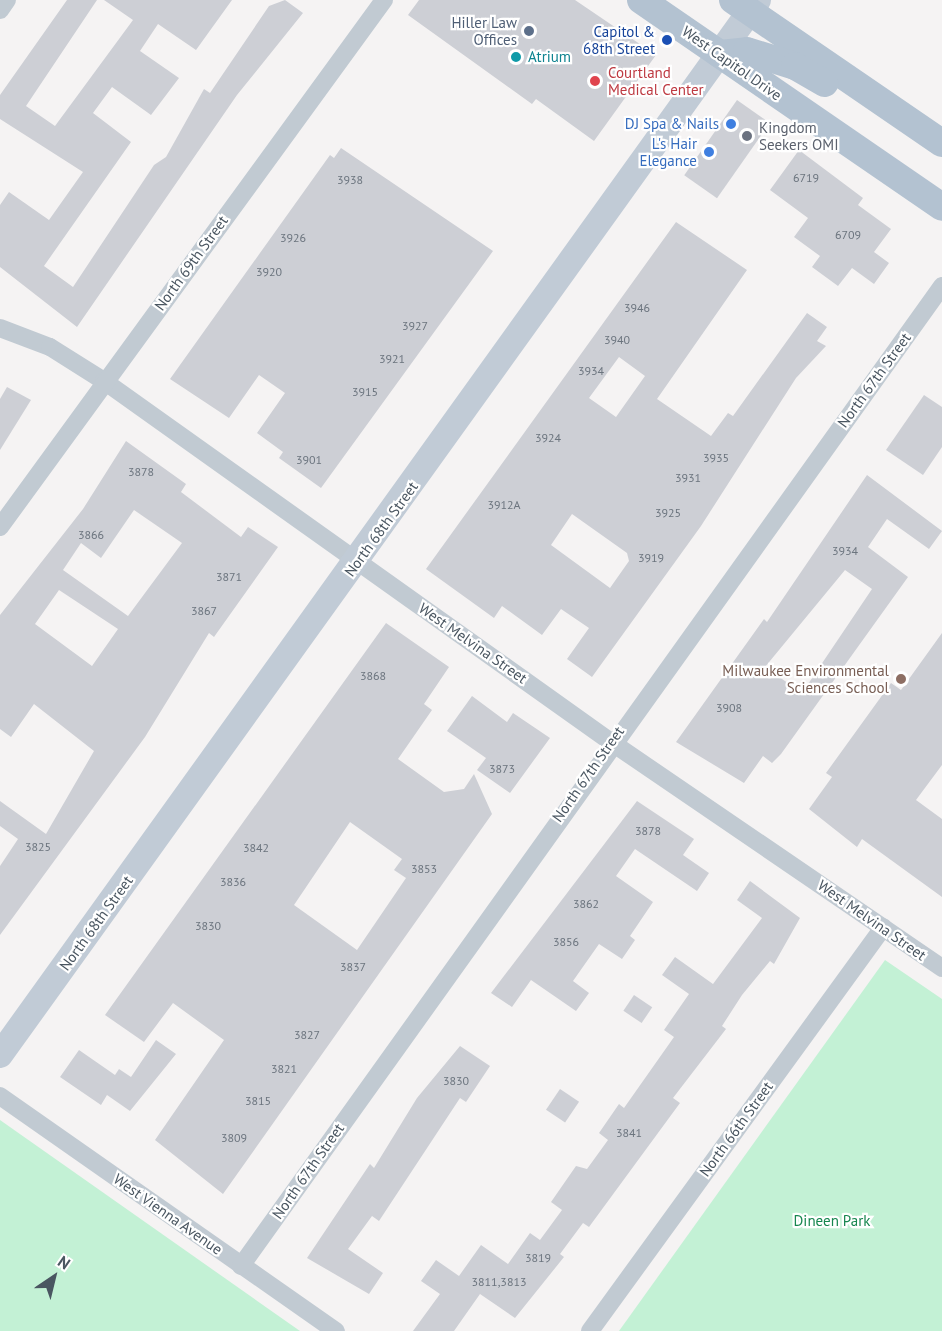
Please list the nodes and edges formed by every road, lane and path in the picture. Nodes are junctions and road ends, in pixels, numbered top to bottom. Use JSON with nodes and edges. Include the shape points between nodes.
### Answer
{"nodes":[{"id":1,"x":7,"y":0,"type":"edge"},
{"id":2,"x":384,"y":0,"type":"edge"},
{"id":3,"x":641,"y":0,"type":"edge"},
{"id":4,"x":710,"y":0,"type":"edge"},
{"id":5,"x":747,"y":4,"type":"edge"},
{"id":6,"x":0,"y":10,"type":"edge"},
{"id":7,"x":720,"y":54,"type":"junction"},
{"id":8,"x":877,"y":98,"type":"junction"},
{"id":9,"x":942,"y":142,"type":"edge"},
{"id":10,"x":942,"y":207,"type":"edge"},
{"id":11,"x":942,"y":286,"type":"edge"},
{"id":12,"x":0,"y":328,"type":"edge"},
{"id":13,"x":104,"y":381,"type":"junction"},
{"id":14,"x":0,"y":527,"type":"edge"},
{"id":15,"x":357,"y":561,"type":"junction"},
{"id":16,"x":611,"y":742,"type":"junction"},
{"id":17,"x":883,"y":927,"type":"junction"},
{"id":18,"x":942,"y":968,"type":"edge"},
{"id":19,"x":0,"y":1055,"type":"edge"},
{"id":20,"x":0,"y":1096,"type":"edge"},
{"id":21,"x":241,"y":1266,"type":"junction"},
{"id":22,"x":336,"y":1331,"type":"edge"},
{"id":23,"x":590,"y":1331,"type":"edge"}],
"edges":[{"from":1,"to":6,"type":"street"},
{"from":2,"to":13,"type":"street","name":"North 69th Street"},
{"from":3,"to":7,"type":"main road","name":"West Capitol Drive"},
{"from":4,"to":5,"type":"main road"},
{"from":5,"to":7,"type":"street","name":"North 68th Street"},
{"from":5,"to":8,"type":"main road"},
{"from":7,"to":8,"type":"main road","via":[[747,51],[795,66],[847,96]]},
{"from":7,"to":10,"type":"main road","name":"West Capitol Drive"},
{"from":7,"to":15,"type":"street","name":"North 68th Street"},
{"from":8,"to":9,"type":"main road"},
{"from":11,"to":16,"type":"street","name":"North 67th Street"},
{"from":12,"to":13,"type":"street","name":"West Melvina Street","via":[[50,347]]},
{"from":13,"to":14,"type":"street","name":"North 69th Street"},
{"from":13,"to":15,"type":"street","name":"West Melvina Street"},
{"from":15,"to":16,"type":"street","name":"West Melvina Street"},
{"from":15,"to":19,"type":"street","name":"North 68th Street"},
{"from":16,"to":17,"type":"street","name":"West Melvina Street"},
{"from":16,"to":21,"type":"street","name":"North 67th Street"},
{"from":17,"to":18,"type":"street","name":"West Melvina Street"},
{"from":17,"to":23,"type":"street","name":"North 66th Street"},
{"from":20,"to":21,"type":"street","name":"West Vienna Avenue"},
{"from":21,"to":22,"type":"street","name":"West Vienna Avenue"}]}
